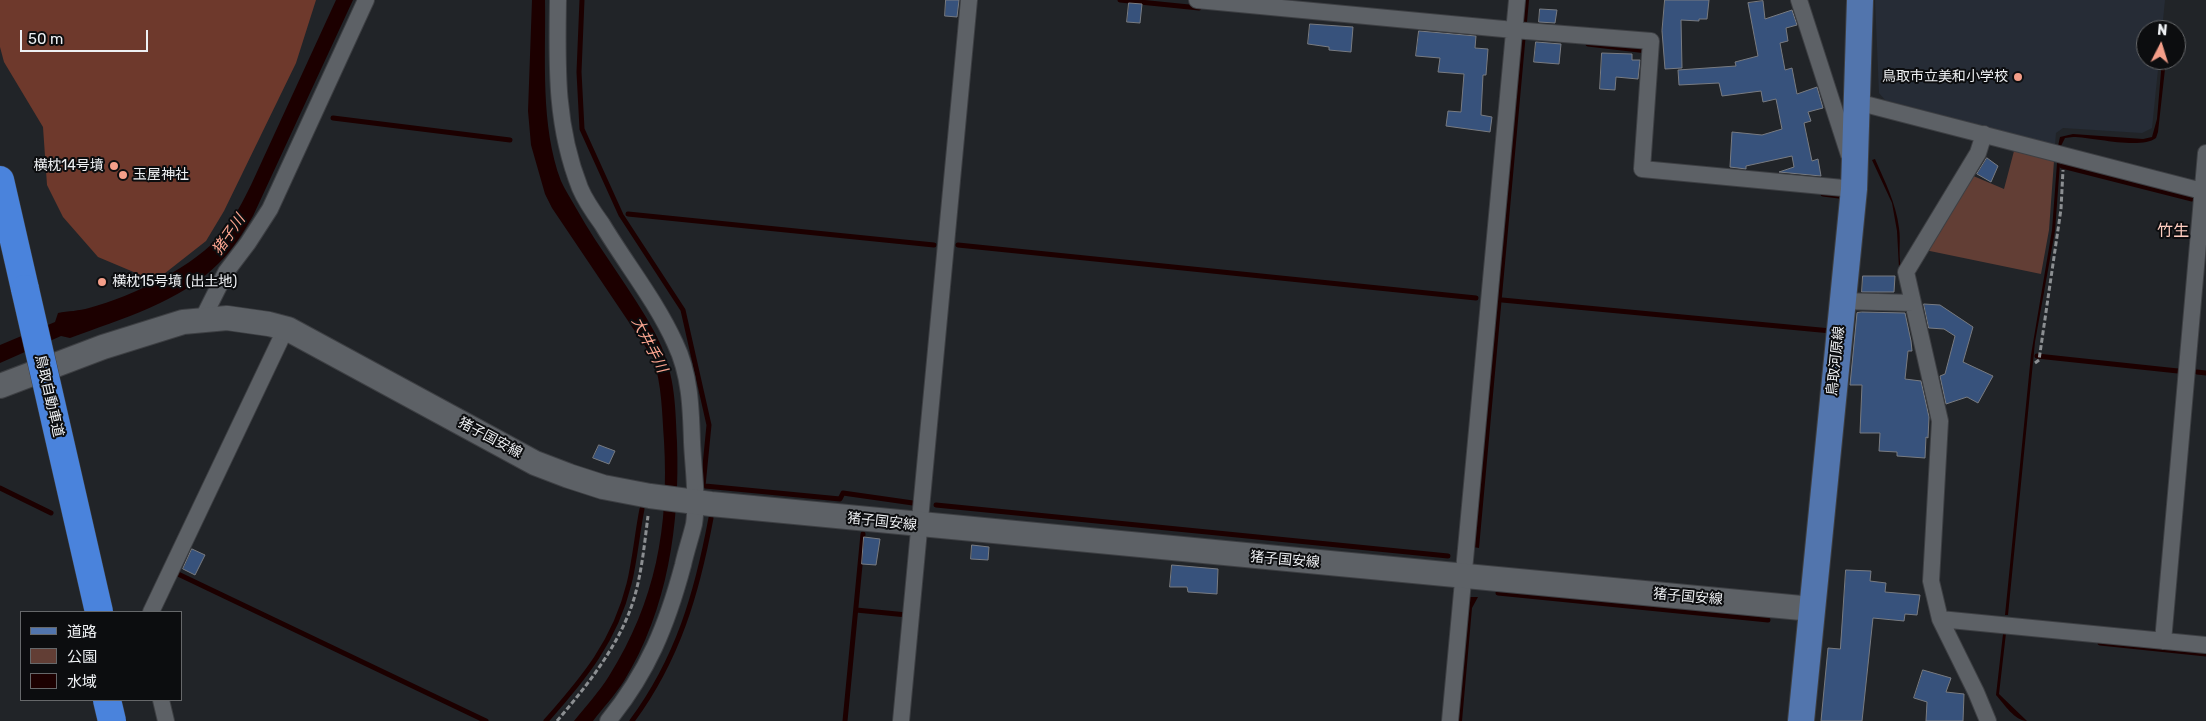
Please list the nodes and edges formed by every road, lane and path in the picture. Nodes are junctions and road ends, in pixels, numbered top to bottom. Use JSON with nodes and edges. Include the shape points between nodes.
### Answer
{"nodes":[{"id":1,"x":366,"y":0,"type":"edge"},
{"id":2,"x":558,"y":0,"type":"edge"},
{"id":3,"x":969,"y":0,"type":"edge"},
{"id":4,"x":1197,"y":0,"type":"edge"},
{"id":5,"x":1517,"y":0,"type":"edge"},
{"id":6,"x":1799,"y":0,"type":"edge"},
{"id":7,"x":1860,"y":0,"type":"edge"},
{"id":8,"x":1514,"y":30,"type":"junction"},
{"id":9,"x":1858,"y":102,"type":"junction"},
{"id":10,"x":1984,"y":134,"type":"junction"},
{"id":11,"x":2206,"y":153,"type":"edge"},
{"id":12,"x":2064,"y":155,"type":"junction"},
{"id":13,"x":0,"y":180,"type":"edge"},
{"id":14,"x":1855,"y":181,"type":"junction"},
{"id":15,"x":2204,"y":192,"type":"edge"},
{"id":16,"x":0,"y":239,"type":"edge"},
{"id":17,"x":19,"y":290,"type":"junction"},
{"id":18,"x":1842,"y":301,"type":"junction"},
{"id":19,"x":1913,"y":303,"type":"junction"},
{"id":20,"x":202,"y":320,"type":"junction"},
{"id":21,"x":286,"y":328,"type":"junction"},
{"id":22,"x":2035,"y":363,"type":"dead end"},
{"id":23,"x":0,"y":386,"type":"edge"},
{"id":24,"x":652,"y":497,"type":"junction"},
{"id":25,"x":691,"y":502,"type":"junction"},
{"id":26,"x":920,"y":525,"type":"junction"},
{"id":27,"x":1464,"y":576,"type":"junction"},
{"id":28,"x":1812,"y":609,"type":"junction"},
{"id":29,"x":87,"y":611,"type":"edge"},
{"id":30,"x":99,"y":611,"type":"edge"},
{"id":31,"x":151,"y":611,"type":"edge"},
{"id":32,"x":1940,"y":619,"type":"junction"},
{"id":33,"x":2163,"y":641,"type":"junction"},
{"id":34,"x":2206,"y":645,"type":"edge"},
{"id":35,"x":108,"y":701,"type":"edge"},
{"id":36,"x":108,"y":701,"type":"edge"},
{"id":37,"x":119,"y":701,"type":"edge"},
{"id":38,"x":161,"y":701,"type":"edge"},
{"id":39,"x":99,"y":721,"type":"edge"},
{"id":40,"x":112,"y":721,"type":"edge"},
{"id":41,"x":124,"y":721,"type":"edge"},
{"id":42,"x":166,"y":721,"type":"edge"},
{"id":43,"x":558,"y":721,"type":"edge"},
{"id":44,"x":608,"y":721,"type":"edge"},
{"id":45,"x":901,"y":721,"type":"edge"},
{"id":46,"x":1450,"y":721,"type":"edge"},
{"id":47,"x":1801,"y":721,"type":"edge"},
{"id":48,"x":1988,"y":721,"type":"edge"}],
"edges":[{"from":1,"to":20,"type":"street","via":[[270,209],[226,272]]},
{"from":2,"to":25,"type":"street","via":[[557,84],[568,150],[580,189],[676,344],[690,396]]},
{"from":3,"to":26,"type":"street"},
{"from":4,"to":8,"type":"street"},
{"from":5,"to":8,"type":"street"},
{"from":6,"to":14,"type":"street"},
{"from":7,"to":9,"type":"main road","name":"鳥取河原線"},
{"from":8,"to":14,"type":"street","via":[[1651,41],[1642,169]]},
{"from":8,"to":27,"type":"street"},
{"from":9,"to":10,"type":"street"},
{"from":9,"to":14,"type":"main road","name":"鳥取河原線"},
{"from":10,"to":12,"type":"street"},
{"from":10,"to":19,"type":"street","via":[[1978,153],[1906,272]]},
{"from":11,"to":15,"type":"street"},
{"from":12,"to":15,"type":"street"},
{"from":12,"to":22,"type":"path","via":[[2061,210],[2039,360]]},
{"from":13,"to":17,"type":"highway","name":"鳥取自動車道"},
{"from":14,"to":18,"type":"main road","name":"鳥取河原線"},
{"from":15,"to":33,"type":"street"},
{"from":16,"to":17,"type":"highway","name":"鳥取自動車道"},
{"from":17,"to":29,"type":"highway","name":"鳥取自動車道"},
{"from":17,"to":30,"type":"highway","name":"鳥取自動車道","bridge":true},
{"from":18,"to":19,"type":"street"},
{"from":18,"to":28,"type":"main road","name":"鳥取河原線"},
{"from":19,"to":32,"type":"street","via":[[1940,421],[1931,581]]},
{"from":20,"to":21,"type":"main road","name":"猪子国安線","via":[[227,318]]},
{"from":20,"to":23,"type":"main road","name":"猪子国安線","via":[[150,331]]},
{"from":21,"to":24,"type":"main road","name":"猪子国安線","via":[[536,462],[603,488]]},
{"from":21,"to":31,"type":"street"},
{"from":24,"to":25,"type":"main road","name":"猪子国安線"},
{"from":24,"to":43,"type":"path","via":[[629,614],[609,653]]},
{"from":25,"to":26,"type":"main road","name":"猪子国安線"},
{"from":25,"to":44,"type":"street","via":[[694,522],[658,641],[642,674]]},
{"from":26,"to":27,"type":"main road","name":"猪子国安線"},
{"from":26,"to":45,"type":"street"},
{"from":27,"to":28,"type":"main road","name":"猪子国安線"},
{"from":27,"to":46,"type":"street"},
{"from":28,"to":47,"type":"main road","name":"鳥取河原線"},
{"from":32,"to":33,"type":"street"},
{"from":32,"to":48,"type":"street"},
{"from":33,"to":34,"type":"street"},
{"from":35,"to":39,"type":"street"},
{"from":36,"to":40,"type":"highway","bridge":true},
{"from":37,"to":41,"type":"highway"},
{"from":38,"to":42,"type":"street"}]}
